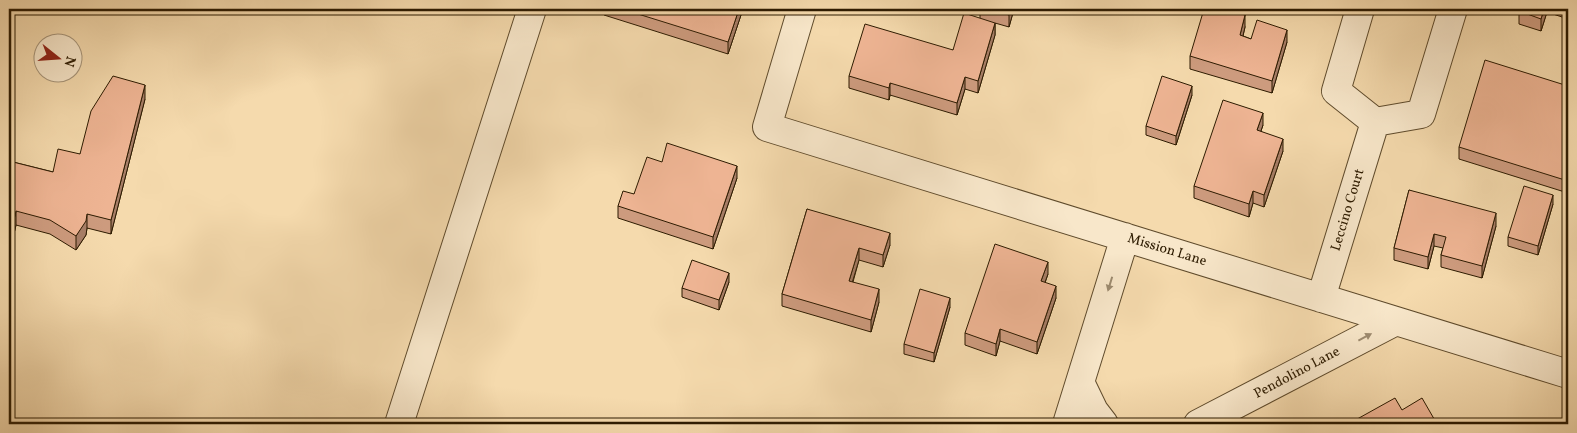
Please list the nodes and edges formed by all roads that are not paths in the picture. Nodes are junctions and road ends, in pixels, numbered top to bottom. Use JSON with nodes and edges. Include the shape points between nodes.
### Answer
{"nodes":[{"id":1,"x":532,"y":9,"type":"edge"},
{"id":2,"x":802,"y":9,"type":"edge"},
{"id":3,"x":1360,"y":9,"type":"edge"},
{"id":4,"x":1453,"y":9,"type":"edge"},
{"id":5,"x":1375,"y":122,"type":"junction"},
{"id":6,"x":1125,"y":237,"type":"junction"},
{"id":7,"x":1321,"y":298,"type":"junction"},
{"id":8,"x":1396,"y":321,"type":"junction"},
{"id":9,"x":1568,"y":374,"type":"edge"},
{"id":10,"x":1080,"y":382,"type":"junction"},
{"id":11,"x":399,"y":424,"type":"edge"},
{"id":12,"x":1067,"y":424,"type":"edge"},
{"id":13,"x":1104,"y":424,"type":"edge"},
{"id":14,"x":1198,"y":424,"type":"edge"}],
"edges":[{"from":1,"to":11,"type":"street"},
{"from":2,"to":6,"type":"street","name":"Mission Lane","via":[[767,127]]},
{"from":3,"to":5,"type":"street","via":[[1336,91]]},
{"from":4,"to":5,"type":"street","via":[[1421,114]]},
{"from":5,"to":7,"type":"street","name":"Leccino Court"},
{"from":6,"to":7,"type":"street","name":"Mission Lane"},
{"from":6,"to":10,"type":"street","one_way":true},
{"from":7,"to":8,"type":"street","name":"Mission Lane"},
{"from":8,"to":9,"type":"street","name":"Mission Lane"},
{"from":14,"to":8,"type":"street","name":"Pendolino Lane","one_way":true},
{"from":10,"to":12,"type":"street"},
{"from":10,"to":13,"type":"street"}]}
